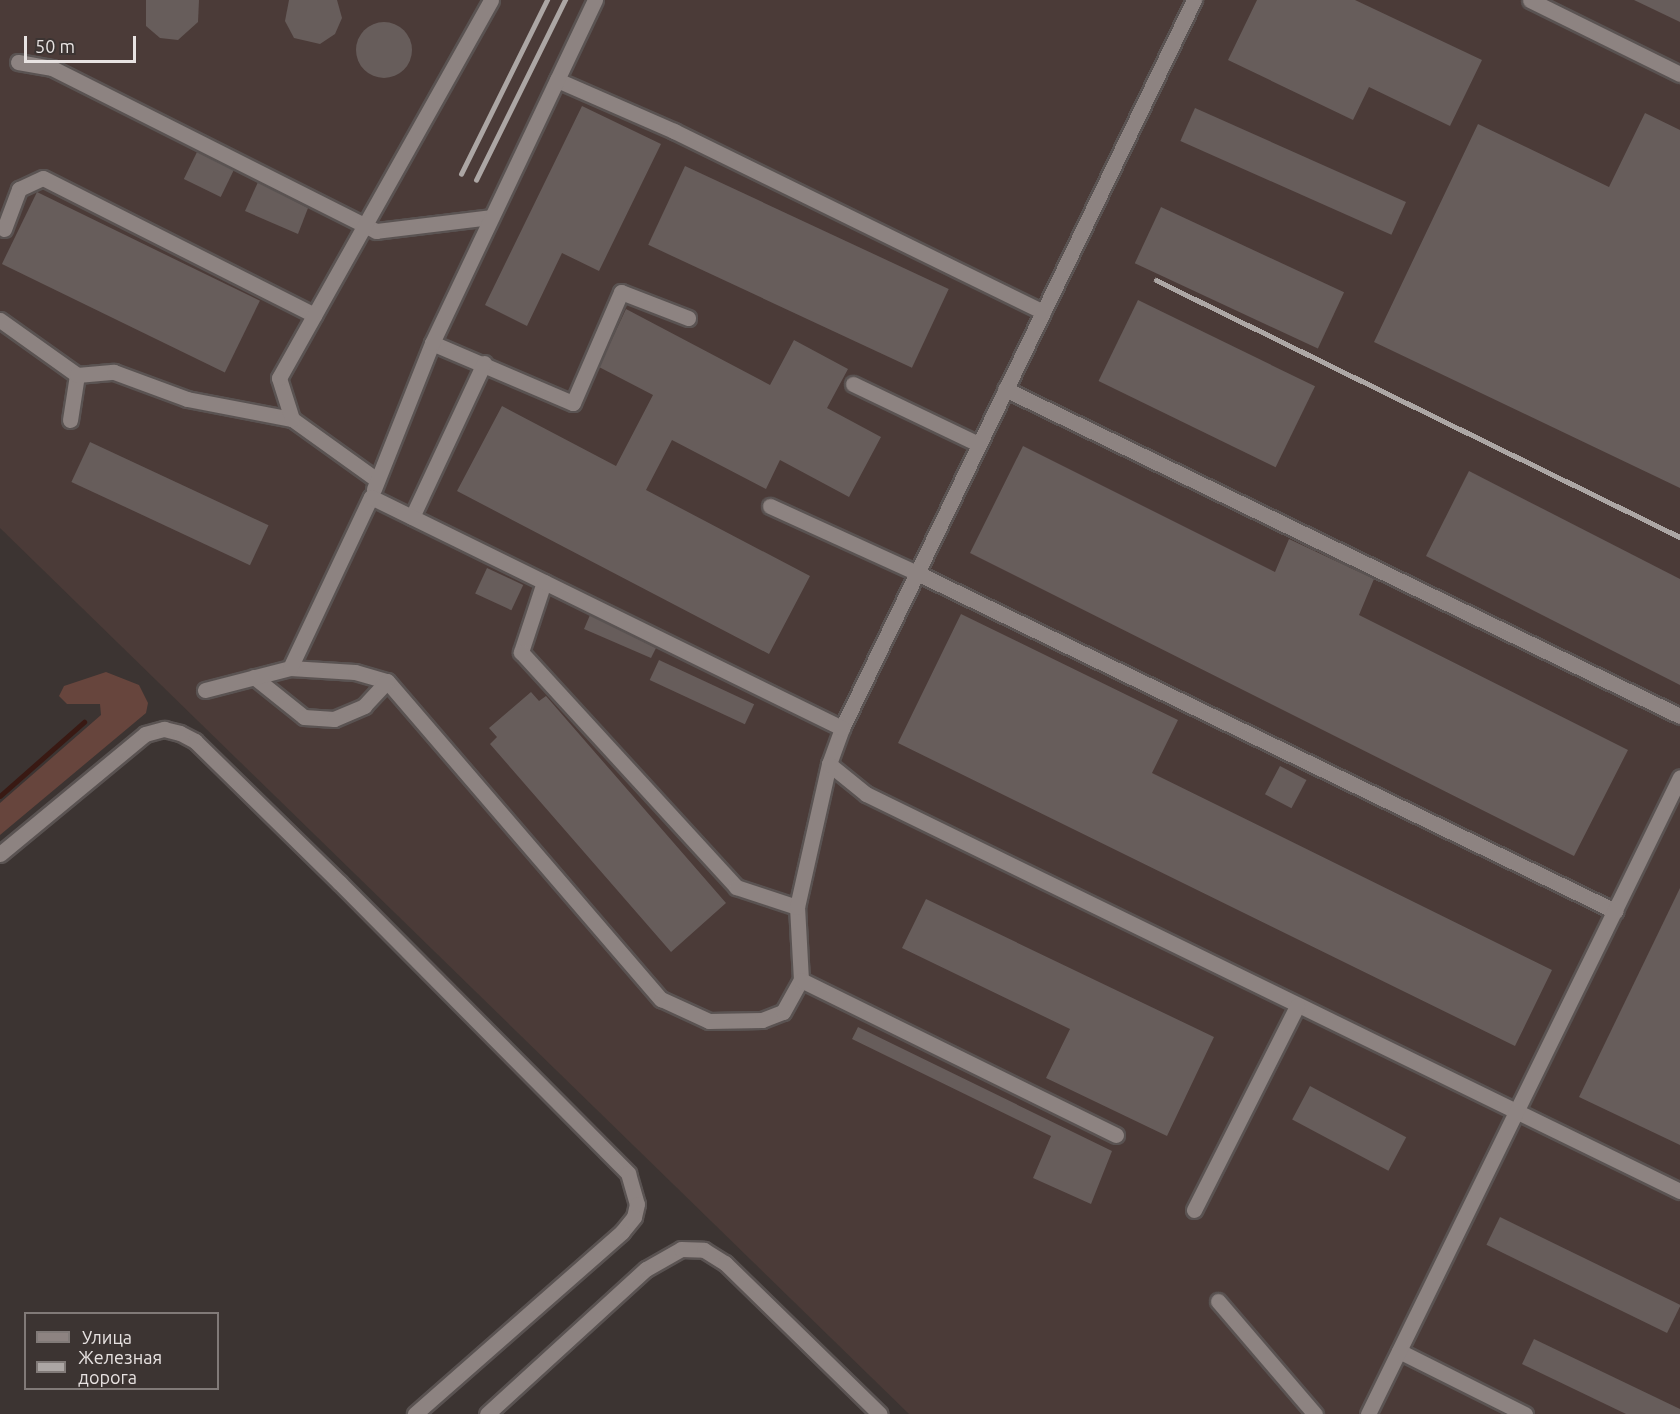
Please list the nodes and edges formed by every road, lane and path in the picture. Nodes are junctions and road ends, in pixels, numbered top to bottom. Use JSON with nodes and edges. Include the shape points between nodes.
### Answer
{"nodes":[{"id":1,"x":491,"y":0,"type":"edge"},
{"id":2,"x":595,"y":0,"type":"edge"},
{"id":3,"x":1194,"y":0,"type":"edge"},
{"id":4,"x":1530,"y":0,"type":"edge"},
{"id":5,"x":18,"y":62,"type":"dead end"},
{"id":6,"x":1680,"y":74,"type":"edge"},
{"id":7,"x":556,"y":80,"type":"junction"},
{"id":8,"x":491,"y":217,"type":"junction"},
{"id":9,"x":364,"y":225,"type":"junction"},
{"id":10,"x":4,"y":229,"type":"dead end"},
{"id":11,"x":1043,"y":312,"type":"junction"},
{"id":12,"x":314,"y":315,"type":"junction"},
{"id":13,"x":688,"y":318,"type":"dead end"},
{"id":14,"x":0,"y":321,"type":"edge"},
{"id":15,"x":432,"y":343,"type":"junction"},
{"id":16,"x":484,"y":363,"type":"junction"},
{"id":17,"x":77,"y":375,"type":"junction"},
{"id":18,"x":853,"y":384,"type":"dead end"},
{"id":19,"x":1005,"y":389,"type":"junction"},
{"id":20,"x":292,"y":419,"type":"junction"},
{"id":21,"x":70,"y":420,"type":"dead end"},
{"id":22,"x":978,"y":444,"type":"junction"},
{"id":23,"x":377,"y":480,"type":"junction"},
{"id":24,"x":371,"y":497,"type":"junction"},
{"id":25,"x":770,"y":506,"type":"dead end"},
{"id":26,"x":412,"y":517,"type":"junction"},
{"id":27,"x":917,"y":573,"type":"junction"},
{"id":28,"x":544,"y":582,"type":"junction"},
{"id":29,"x":290,"y":668,"type":"junction"},
{"id":30,"x":254,"y":677,"type":"junction"},
{"id":31,"x":387,"y":681,"type":"junction"},
{"id":32,"x":205,"y":690,"type":"dead end"},
{"id":33,"x":1680,"y":716,"type":"edge"},
{"id":34,"x":842,"y":728,"type":"junction"},
{"id":35,"x":829,"y":764,"type":"junction"},
{"id":36,"x":1678,"y":784,"type":"edge"},
{"id":37,"x":0,"y":854,"type":"edge"},
{"id":38,"x":797,"y":907,"type":"junction"},
{"id":39,"x":1615,"y":911,"type":"junction"},
{"id":40,"x":801,"y":980,"type":"junction"},
{"id":41,"x":1297,"y":1006,"type":"junction"},
{"id":42,"x":1518,"y":1112,"type":"junction"},
{"id":43,"x":1116,"y":1136,"type":"dead end"},
{"id":44,"x":1680,"y":1191,"type":"edge"},
{"id":45,"x":1194,"y":1210,"type":"dead end"},
{"id":46,"x":1218,"y":1300,"type":"dead end"},
{"id":47,"x":1399,"y":1351,"type":"junction"},
{"id":48,"x":415,"y":1414,"type":"edge"},
{"id":49,"x":487,"y":1414,"type":"edge"},
{"id":50,"x":880,"y":1414,"type":"edge"},
{"id":51,"x":1316,"y":1414,"type":"edge"},
{"id":52,"x":1368,"y":1414,"type":"edge"},
{"id":53,"x":1525,"y":1414,"type":"edge"}],
"edges":[{"from":1,"to":9,"type":"lane"},
{"from":2,"to":7,"type":"lane"},
{"from":3,"to":11,"type":"lane"},
{"from":4,"to":6,"type":"lane"},
{"from":5,"to":9,"type":"lane","via":[[52,68]]},
{"from":7,"to":8,"type":"lane"},
{"from":7,"to":11,"type":"lane","via":[[674,131]]},
{"from":8,"to":9,"type":"lane","via":[[388,233]]},
{"from":8,"to":15,"type":"lane"},
{"from":9,"to":12,"type":"lane"},
{"from":10,"to":12,"type":"lane","via":[[19,189],[43,178]]},
{"from":11,"to":19,"type":"lane"},
{"from":12,"to":20,"type":"lane","via":[[279,378]]},
{"from":13,"to":16,"type":"lane","via":[[621,292],[573,403]]},
{"from":14,"to":17,"type":"lane"},
{"from":15,"to":16,"type":"lane"},
{"from":15,"to":23,"type":"lane"},
{"from":16,"to":26,"type":"lane"},
{"from":17,"to":20,"type":"lane","via":[[114,372],[187,399]]},
{"from":17,"to":21,"type":"lane"},
{"from":18,"to":22,"type":"lane"},
{"from":19,"to":22,"type":"lane"},
{"from":19,"to":33,"type":"lane"},
{"from":20,"to":23,"type":"lane"},
{"from":22,"to":27,"type":"lane"},
{"from":23,"to":24,"type":"lane"},
{"from":24,"to":26,"type":"lane"},
{"from":24,"to":29,"type":"lane"},
{"from":25,"to":27,"type":"lane"},
{"from":26,"to":28,"type":"lane"},
{"from":27,"to":34,"type":"lane"},
{"from":27,"to":39,"type":"lane"},
{"from":28,"to":34,"type":"lane"},
{"from":28,"to":38,"type":"lane","via":[[521,652],[736,887]]},
{"from":29,"to":30,"type":"lane"},
{"from":29,"to":31,"type":"lane","via":[[355,672]]},
{"from":30,"to":31,"type":"lane","via":[[304,717],[334,719],[364,706]]},
{"from":30,"to":32,"type":"lane"},
{"from":31,"to":40,"type":"lane","via":[[661,999],[709,1022],[762,1020],[783,1012]]},
{"from":34,"to":35,"type":"lane"},
{"from":35,"to":38,"type":"lane"},
{"from":35,"to":41,"type":"lane","via":[[866,795]]},
{"from":36,"to":39,"type":"lane"},
{"from":37,"to":48,"type":"lane","via":[[145,734],[164,729],[180,732],[195,741],[628,1173],[637,1204],[634,1217],[622,1232]]},
{"from":38,"to":40,"type":"lane"},
{"from":39,"to":42,"type":"lane"},
{"from":40,"to":43,"type":"lane"},
{"from":41,"to":42,"type":"lane"},
{"from":41,"to":45,"type":"lane"},
{"from":42,"to":44,"type":"lane"},
{"from":42,"to":47,"type":"lane"},
{"from":46,"to":51,"type":"lane"},
{"from":47,"to":52,"type":"lane"},
{"from":47,"to":53,"type":"lane"},
{"from":49,"to":50,"type":"lane","via":[[646,1269],[681,1249],[704,1250],[725,1263]]}]}
